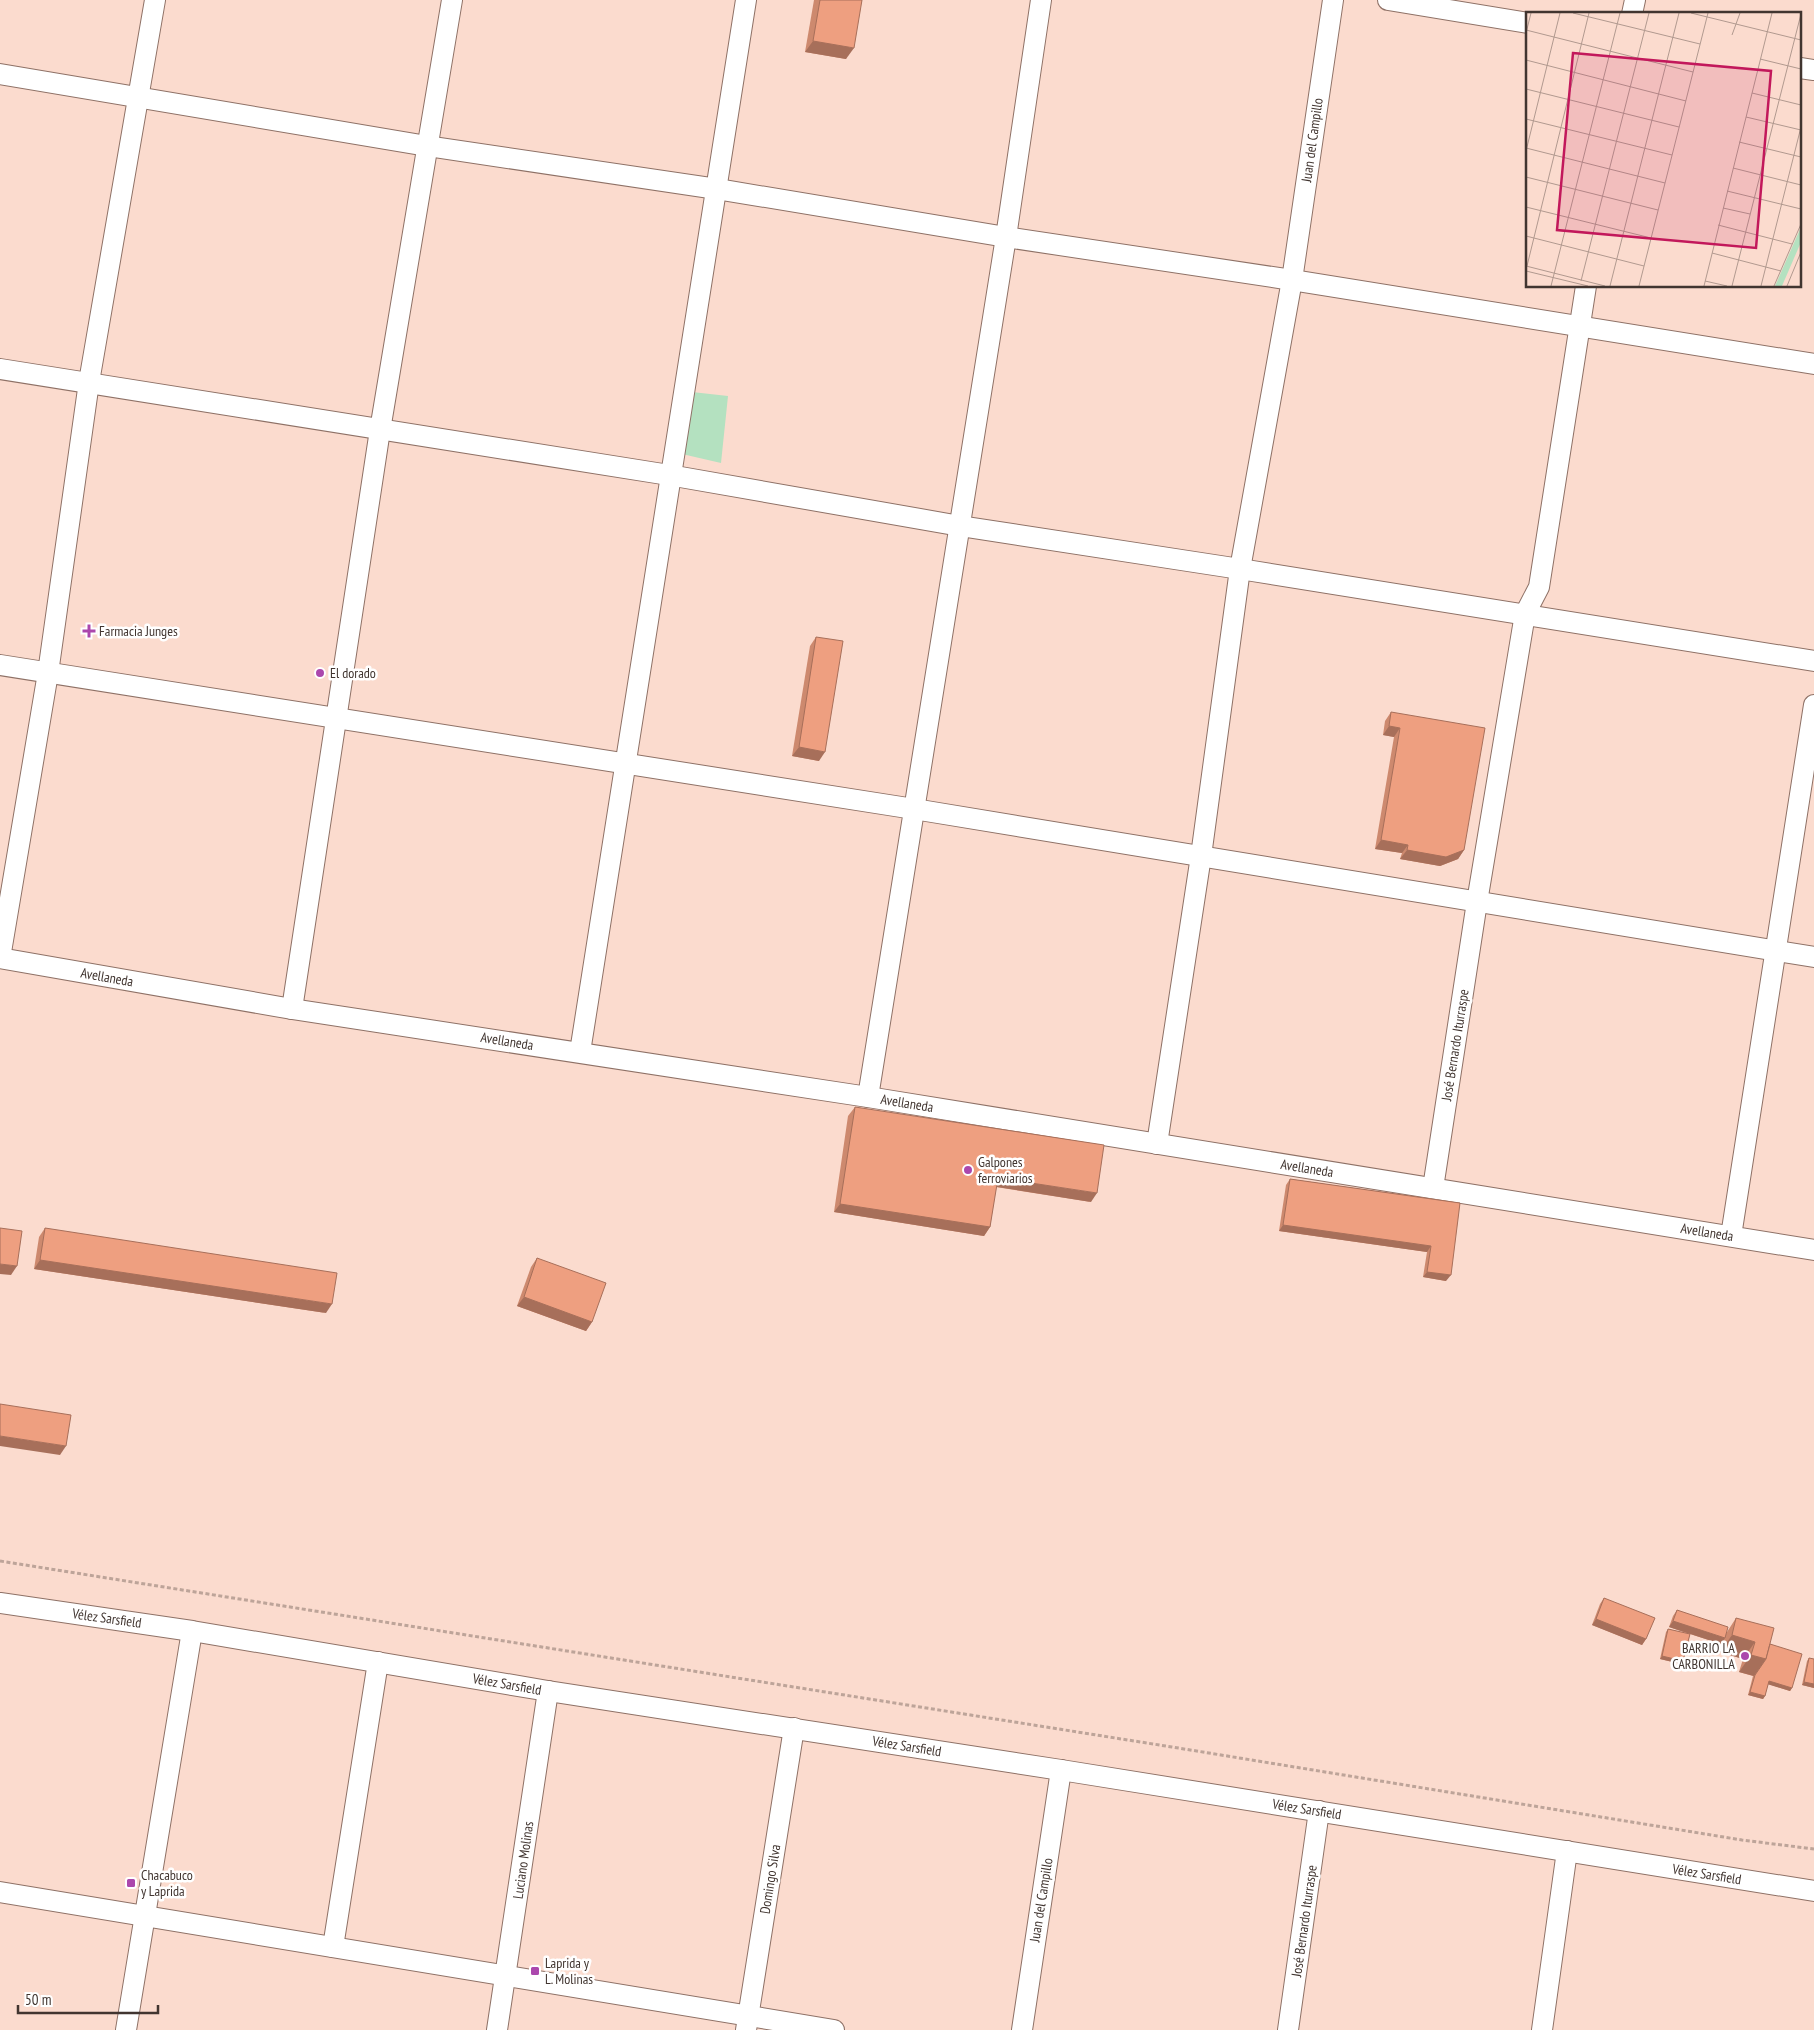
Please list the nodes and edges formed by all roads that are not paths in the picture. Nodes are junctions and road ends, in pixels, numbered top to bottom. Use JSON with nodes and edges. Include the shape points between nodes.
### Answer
{"nodes":[{"id":1,"x":155,"y":0,"type":"edge"},
{"id":2,"x":452,"y":0,"type":"edge"},
{"id":3,"x":746,"y":0,"type":"edge"},
{"id":4,"x":1042,"y":0,"type":"edge"},
{"id":5,"x":1333,"y":0,"type":"edge"},
{"id":6,"x":1388,"y":0,"type":"edge"},
{"id":7,"x":1526,"y":23,"type":"edge"},
{"id":8,"x":0,"y":74,"type":"edge"},
{"id":9,"x":140,"y":96,"type":"junction"},
{"id":10,"x":427,"y":146,"type":"junction"},
{"id":11,"x":716,"y":189,"type":"junction"},
{"id":12,"x":1006,"y":237,"type":"junction"},
{"id":13,"x":1292,"y":280,"type":"junction"},
{"id":14,"x":1586,"y":288,"type":"edge"},
{"id":15,"x":1579,"y":327,"type":"junction"},
{"id":16,"x":1814,"y":364,"type":"edge"},
{"id":17,"x":0,"y":369,"type":"edge"},
{"id":18,"x":89,"y":382,"type":"junction"},
{"id":19,"x":380,"y":430,"type":"junction"},
{"id":20,"x":669,"y":475,"type":"junction"},
{"id":21,"x":960,"y":526,"type":"junction"},
{"id":22,"x":1240,"y":569,"type":"junction"},
{"id":23,"x":1525,"y":614,"type":"junction"},
{"id":24,"x":1814,"y":661,"type":"edge"},
{"id":25,"x":0,"y":665,"type":"edge"},
{"id":26,"x":48,"y":673,"type":"junction"},
{"id":27,"x":1814,"y":705,"type":"edge"},
{"id":28,"x":336,"y":718,"type":"junction"},
{"id":29,"x":625,"y":765,"type":"junction"},
{"id":30,"x":914,"y":809,"type":"junction"},
{"id":31,"x":1201,"y":856,"type":"junction"},
{"id":32,"x":1477,"y":902,"type":"junction"},
{"id":33,"x":1776,"y":951,"type":"junction"},
{"id":34,"x":1814,"y":957,"type":"edge"},
{"id":35,"x":0,"y":958,"type":"edge"},
{"id":36,"x":292,"y":1009,"type":"junction"},
{"id":37,"x":580,"y":1052,"type":"junction"},
{"id":38,"x":868,"y":1097,"type":"junction"},
{"id":39,"x":1157,"y":1144,"type":"junction"},
{"id":40,"x":1433,"y":1188,"type":"junction"},
{"id":41,"x":1731,"y":1236,"type":"junction"},
{"id":42,"x":1814,"y":1250,"type":"edge"},
{"id":43,"x":0,"y":1603,"type":"edge"},
{"id":44,"x":192,"y":1630,"type":"junction"},
{"id":45,"x":378,"y":1662,"type":"junction"},
{"id":46,"x":548,"y":1691,"type":"junction"},
{"id":47,"x":794,"y":1728,"type":"junction"},
{"id":48,"x":1061,"y":1770,"type":"junction"},
{"id":49,"x":1319,"y":1812,"type":"junction"},
{"id":50,"x":1567,"y":1851,"type":"junction"},
{"id":51,"x":1814,"y":1891,"type":"edge"},
{"id":52,"x":0,"y":1892,"type":"edge"},
{"id":53,"x":145,"y":1916,"type":"junction"},
{"id":54,"x":333,"y":1948,"type":"junction"},
{"id":55,"x":506,"y":1976,"type":"junction"},
{"id":56,"x":747,"y":2023,"type":"edge"},
{"id":57,"x":126,"y":2030,"type":"edge"},
{"id":58,"x":498,"y":2030,"type":"edge"},
{"id":59,"x":834,"y":2030,"type":"edge"},
{"id":60,"x":1022,"y":2030,"type":"edge"},
{"id":61,"x":1288,"y":2030,"type":"edge"},
{"id":62,"x":1542,"y":2030,"type":"edge"}],
"edges":[{"from":1,"to":9,"type":"street"},
{"from":2,"to":10,"type":"street"},
{"from":3,"to":11,"type":"street"},
{"from":4,"to":12,"type":"street"},
{"from":5,"to":13,"type":"street","name":"Juan del Campillo"},
{"from":6,"to":7,"type":"street"},
{"from":8,"to":9,"type":"street"},
{"from":9,"to":10,"type":"street"},
{"from":9,"to":18,"type":"street"},
{"from":10,"to":11,"type":"street"},
{"from":10,"to":19,"type":"street"},
{"from":11,"to":12,"type":"street"},
{"from":11,"to":20,"type":"street"},
{"from":12,"to":13,"type":"street"},
{"from":12,"to":21,"type":"street"},
{"from":13,"to":15,"type":"street"},
{"from":13,"to":22,"type":"street","name":"Juan del Campillo"},
{"from":14,"to":15,"type":"street","name":"José Bernardo Iturraspe"},
{"from":15,"to":16,"type":"street"},
{"from":15,"to":23,"type":"street","name":"José Bernardo Iturraspe","via":[[1539,587]]},
{"from":17,"to":18,"type":"street"},
{"from":18,"to":19,"type":"street"},
{"from":18,"to":26,"type":"street"},
{"from":19,"to":20,"type":"street"},
{"from":19,"to":28,"type":"street"},
{"from":20,"to":21,"type":"street"},
{"from":20,"to":29,"type":"street"},
{"from":21,"to":22,"type":"street"},
{"from":21,"to":30,"type":"street"},
{"from":22,"to":23,"type":"street"},
{"from":22,"to":31,"type":"street","name":"Juan del Campillo"},
{"from":23,"to":24,"type":"street"},
{"from":23,"to":32,"type":"street","name":"José Bernardo Iturraspe"},
{"from":25,"to":26,"type":"street"},
{"from":26,"to":28,"type":"street"},
{"from":26,"to":35,"type":"street"},
{"from":27,"to":33,"type":"street"},
{"from":28,"to":29,"type":"street"},
{"from":28,"to":36,"type":"street"},
{"from":29,"to":30,"type":"street"},
{"from":29,"to":37,"type":"street"},
{"from":30,"to":31,"type":"street"},
{"from":30,"to":38,"type":"street"},
{"from":31,"to":32,"type":"street"},
{"from":31,"to":39,"type":"street","name":"Juan del Campillo"},
{"from":32,"to":33,"type":"street"},
{"from":32,"to":40,"type":"street","name":"José Bernardo Iturraspe"},
{"from":33,"to":34,"type":"street"},
{"from":33,"to":41,"type":"street"},
{"from":35,"to":36,"type":"street","name":"Avellaneda"},
{"from":36,"to":37,"type":"street","name":"Avellaneda"},
{"from":37,"to":38,"type":"street","name":"Avellaneda"},
{"from":38,"to":39,"type":"street","name":"Avellaneda"},
{"from":39,"to":40,"type":"street","name":"Avellaneda"},
{"from":40,"to":41,"type":"street","name":"Avellaneda"},
{"from":41,"to":42,"type":"street","name":"Avellaneda"},
{"from":43,"to":44,"type":"street","name":"Vélez Sarsfield"},
{"from":44,"to":45,"type":"street","name":"Vélez Sarsfield"},
{"from":44,"to":53,"type":"street"},
{"from":45,"to":46,"type":"street","name":"Vélez Sarsfield"},
{"from":45,"to":54,"type":"street"},
{"from":46,"to":47,"type":"street","name":"Vélez Sarsfield"},
{"from":46,"to":55,"type":"street","name":"Luciano Molinas"},
{"from":47,"to":48,"type":"street","name":"Vélez Sarsfield"},
{"from":47,"to":56,"type":"street","name":"Domingo Silva"},
{"from":48,"to":49,"type":"street","name":"Vélez Sarsfield"},
{"from":48,"to":60,"type":"street","name":"Juan del Campillo"},
{"from":49,"to":50,"type":"street","name":"Vélez Sarsfield"},
{"from":49,"to":61,"type":"street","name":"José Bernardo Iturraspe"},
{"from":50,"to":51,"type":"street","name":"Vélez Sarsfield"},
{"from":50,"to":62,"type":"street"},
{"from":52,"to":53,"type":"street"},
{"from":53,"to":54,"type":"street"},
{"from":53,"to":57,"type":"street"},
{"from":54,"to":55,"type":"street"},
{"from":55,"to":56,"type":"street"},
{"from":55,"to":58,"type":"street","name":"Luciano Molinas"},
{"from":56,"to":59,"type":"street"}]}
